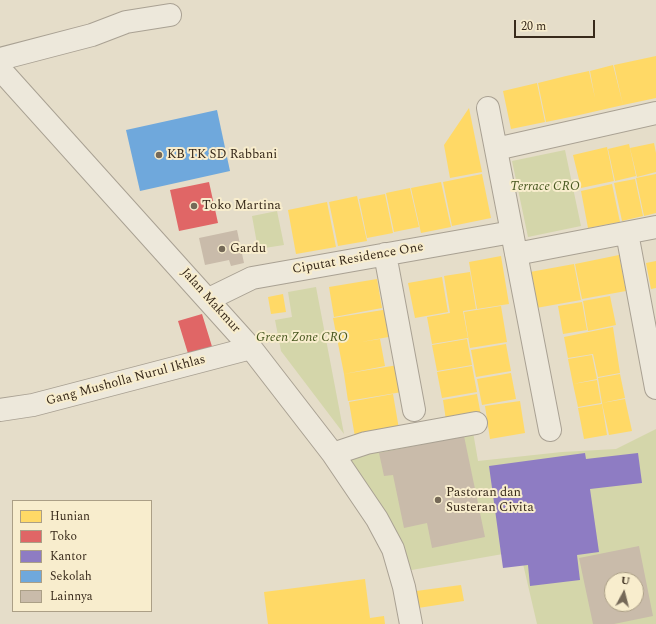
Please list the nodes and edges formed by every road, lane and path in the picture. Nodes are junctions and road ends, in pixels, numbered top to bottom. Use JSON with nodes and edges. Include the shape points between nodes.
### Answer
{"nodes":[{"id":1,"x":170,"y":16,"type":"dead end"},
{"id":2,"x":0,"y":59,"type":"edge"},
{"id":3,"x":0,"y":69,"type":"edge"},
{"id":4,"x":488,"y":108,"type":"dead end"},
{"id":5,"x":656,"y":113,"type":"edge"},
{"id":6,"x":496,"y":149,"type":"junction"},
{"id":7,"x":656,"y":228,"type":"edge"},
{"id":8,"x":512,"y":232,"type":"junction"},
{"id":9,"x":627,"y":233,"type":"junction"},
{"id":10,"x":385,"y":254,"type":"junction"},
{"id":11,"x":516,"y":254,"type":"junction"},
{"id":12,"x":209,"y":299,"type":"junction"},
{"id":13,"x":652,"y":343,"type":"edge"},
{"id":14,"x":251,"y":348,"type":"junction"},
{"id":15,"x":656,"y":388,"type":"edge"},
{"id":16,"x":0,"y":410,"type":"edge"},
{"id":17,"x":414,"y":410,"type":"dead end"},
{"id":18,"x":476,"y":423,"type":"dead end"},
{"id":19,"x":550,"y":430,"type":"dead end"},
{"id":20,"x":333,"y":454,"type":"junction"},
{"id":21,"x":412,"y":624,"type":"edge"}],
"edges":[{"from":1,"to":2,"type":"street","via":[[126,22],[92,35]]},
{"from":3,"to":12,"type":"street","name":"Jalan Makmur"},
{"from":4,"to":6,"type":"street"},
{"from":5,"to":6,"type":"street"},
{"from":6,"to":8,"type":"street"},
{"from":7,"to":9,"type":"street"},
{"from":8,"to":10,"type":"street","name":"Ciputat Residence One"},
{"from":8,"to":11,"type":"street"},
{"from":9,"to":11,"type":"street"},
{"from":9,"to":13,"type":"street"},
{"from":10,"to":12,"type":"street","name":"Ciputat Residence One","via":[[252,278]]},
{"from":10,"to":17,"type":"street"},
{"from":11,"to":19,"type":"street"},
{"from":12,"to":14,"type":"street","name":"Jalan Makmur"},
{"from":13,"to":15,"type":"street"},
{"from":14,"to":16,"type":"street","name":"Gang Musholla Nurul Ikhlas","via":[[34,405]]},
{"from":14,"to":20,"type":"street","name":"Jalan Makmur"},
{"from":18,"to":20,"type":"street","via":[[366,443]]},
{"from":20,"to":21,"type":"street","name":"Jalan Makmur","via":[[377,518],[393,549]]}]}
